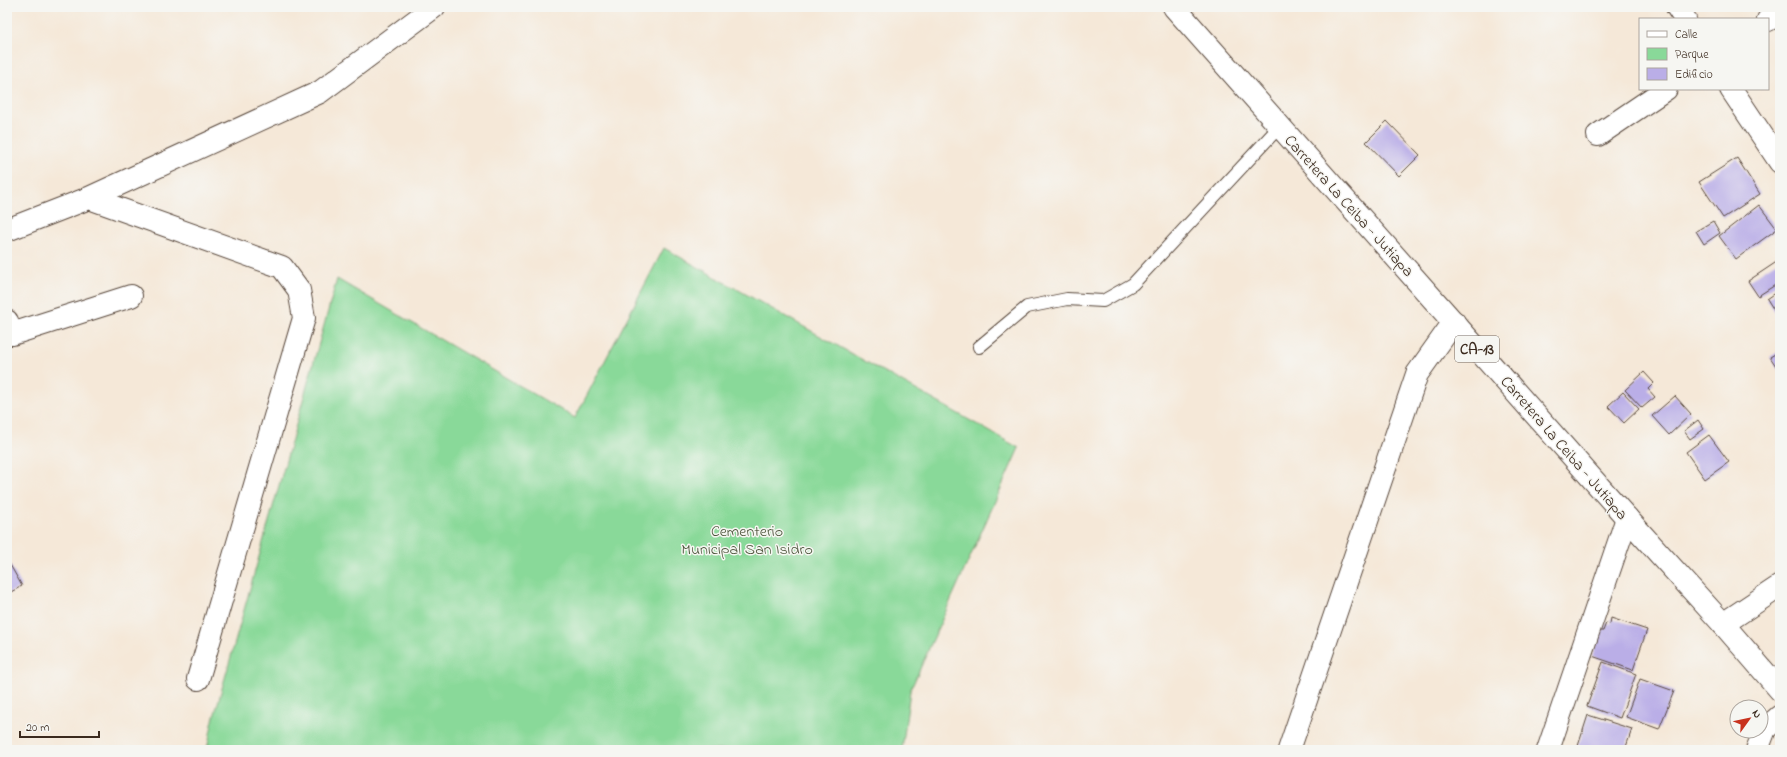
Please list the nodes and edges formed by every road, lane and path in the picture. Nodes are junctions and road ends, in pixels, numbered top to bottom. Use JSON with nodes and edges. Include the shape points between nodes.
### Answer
{"nodes":[{"id":1,"x":434,"y":7,"type":"edge"},
{"id":2,"x":1174,"y":7,"type":"edge"},
{"id":3,"x":1678,"y":7,"type":"edge"},
{"id":4,"x":1780,"y":12,"type":"edge"},
{"id":5,"x":1684,"y":18,"type":"edge"},
{"id":6,"x":1769,"y":19,"type":"edge"},
{"id":7,"x":1665,"y":90,"type":"edge"},
{"id":8,"x":1732,"y":90,"type":"edge"},
{"id":9,"x":1280,"y":126,"type":"junction"},
{"id":10,"x":1598,"y":135,"type":"dead end"},
{"id":11,"x":1780,"y":162,"type":"edge"},
{"id":12,"x":89,"y":198,"type":"junction"},
{"id":13,"x":7,"y":230,"type":"edge"},
{"id":14,"x":131,"y":296,"type":"dead end"},
{"id":15,"x":7,"y":321,"type":"edge"},
{"id":16,"x":1454,"y":322,"type":"junction"},
{"id":17,"x":980,"y":347,"type":"dead end"},
{"id":18,"x":1627,"y":518,"type":"junction"},
{"id":19,"x":1780,"y":586,"type":"edge"},
{"id":20,"x":1723,"y":624,"type":"junction"},
{"id":21,"x":198,"y":679,"type":"dead end"},
{"id":22,"x":1780,"y":690,"type":"edge"},
{"id":23,"x":1780,"y":716,"type":"edge"},
{"id":24,"x":1289,"y":750,"type":"edge"},
{"id":25,"x":1548,"y":750,"type":"edge"},
{"id":26,"x":1757,"y":750,"type":"edge"}],
"edges":[{"from":1,"to":12,"type":"street","via":[[320,92]]},
{"from":2,"to":9,"type":"street","name":"Carretera La Ceiba - Jutiapa","number":"CA-13"},
{"from":3,"to":5,"type":"street"},
{"from":4,"to":6,"type":"street"},
{"from":7,"to":10,"type":"street"},
{"from":8,"to":11,"type":"street"},
{"from":9,"to":16,"type":"street","name":"Carretera La Ceiba - Jutiapa","number":"CA-13"},
{"from":9,"to":17,"type":"lane","via":[[1133,284],[1103,302],[1067,299],[1027,307]]},
{"from":12,"to":13,"type":"street"},
{"from":12,"to":21,"type":"street","via":[[282,267],[299,290],[304,318]]},
{"from":14,"to":15,"type":"street","via":[[12,334]]},
{"from":16,"to":18,"type":"street","name":"Carretera La Ceiba - Jutiapa","number":"CA-13"},
{"from":16,"to":24,"type":"street","via":[[1416,374]]},
{"from":18,"to":20,"type":"street","name":"Carretera La Ceiba - Jutiapa","number":"CA-13"},
{"from":18,"to":25,"type":"street"},
{"from":19,"to":20,"type":"street"},
{"from":20,"to":22,"type":"street","name":"Carretera La Ceiba - Jutiapa","number":"CA-13"},
{"from":23,"to":26,"type":"street","via":[[1765,729]]}]}
